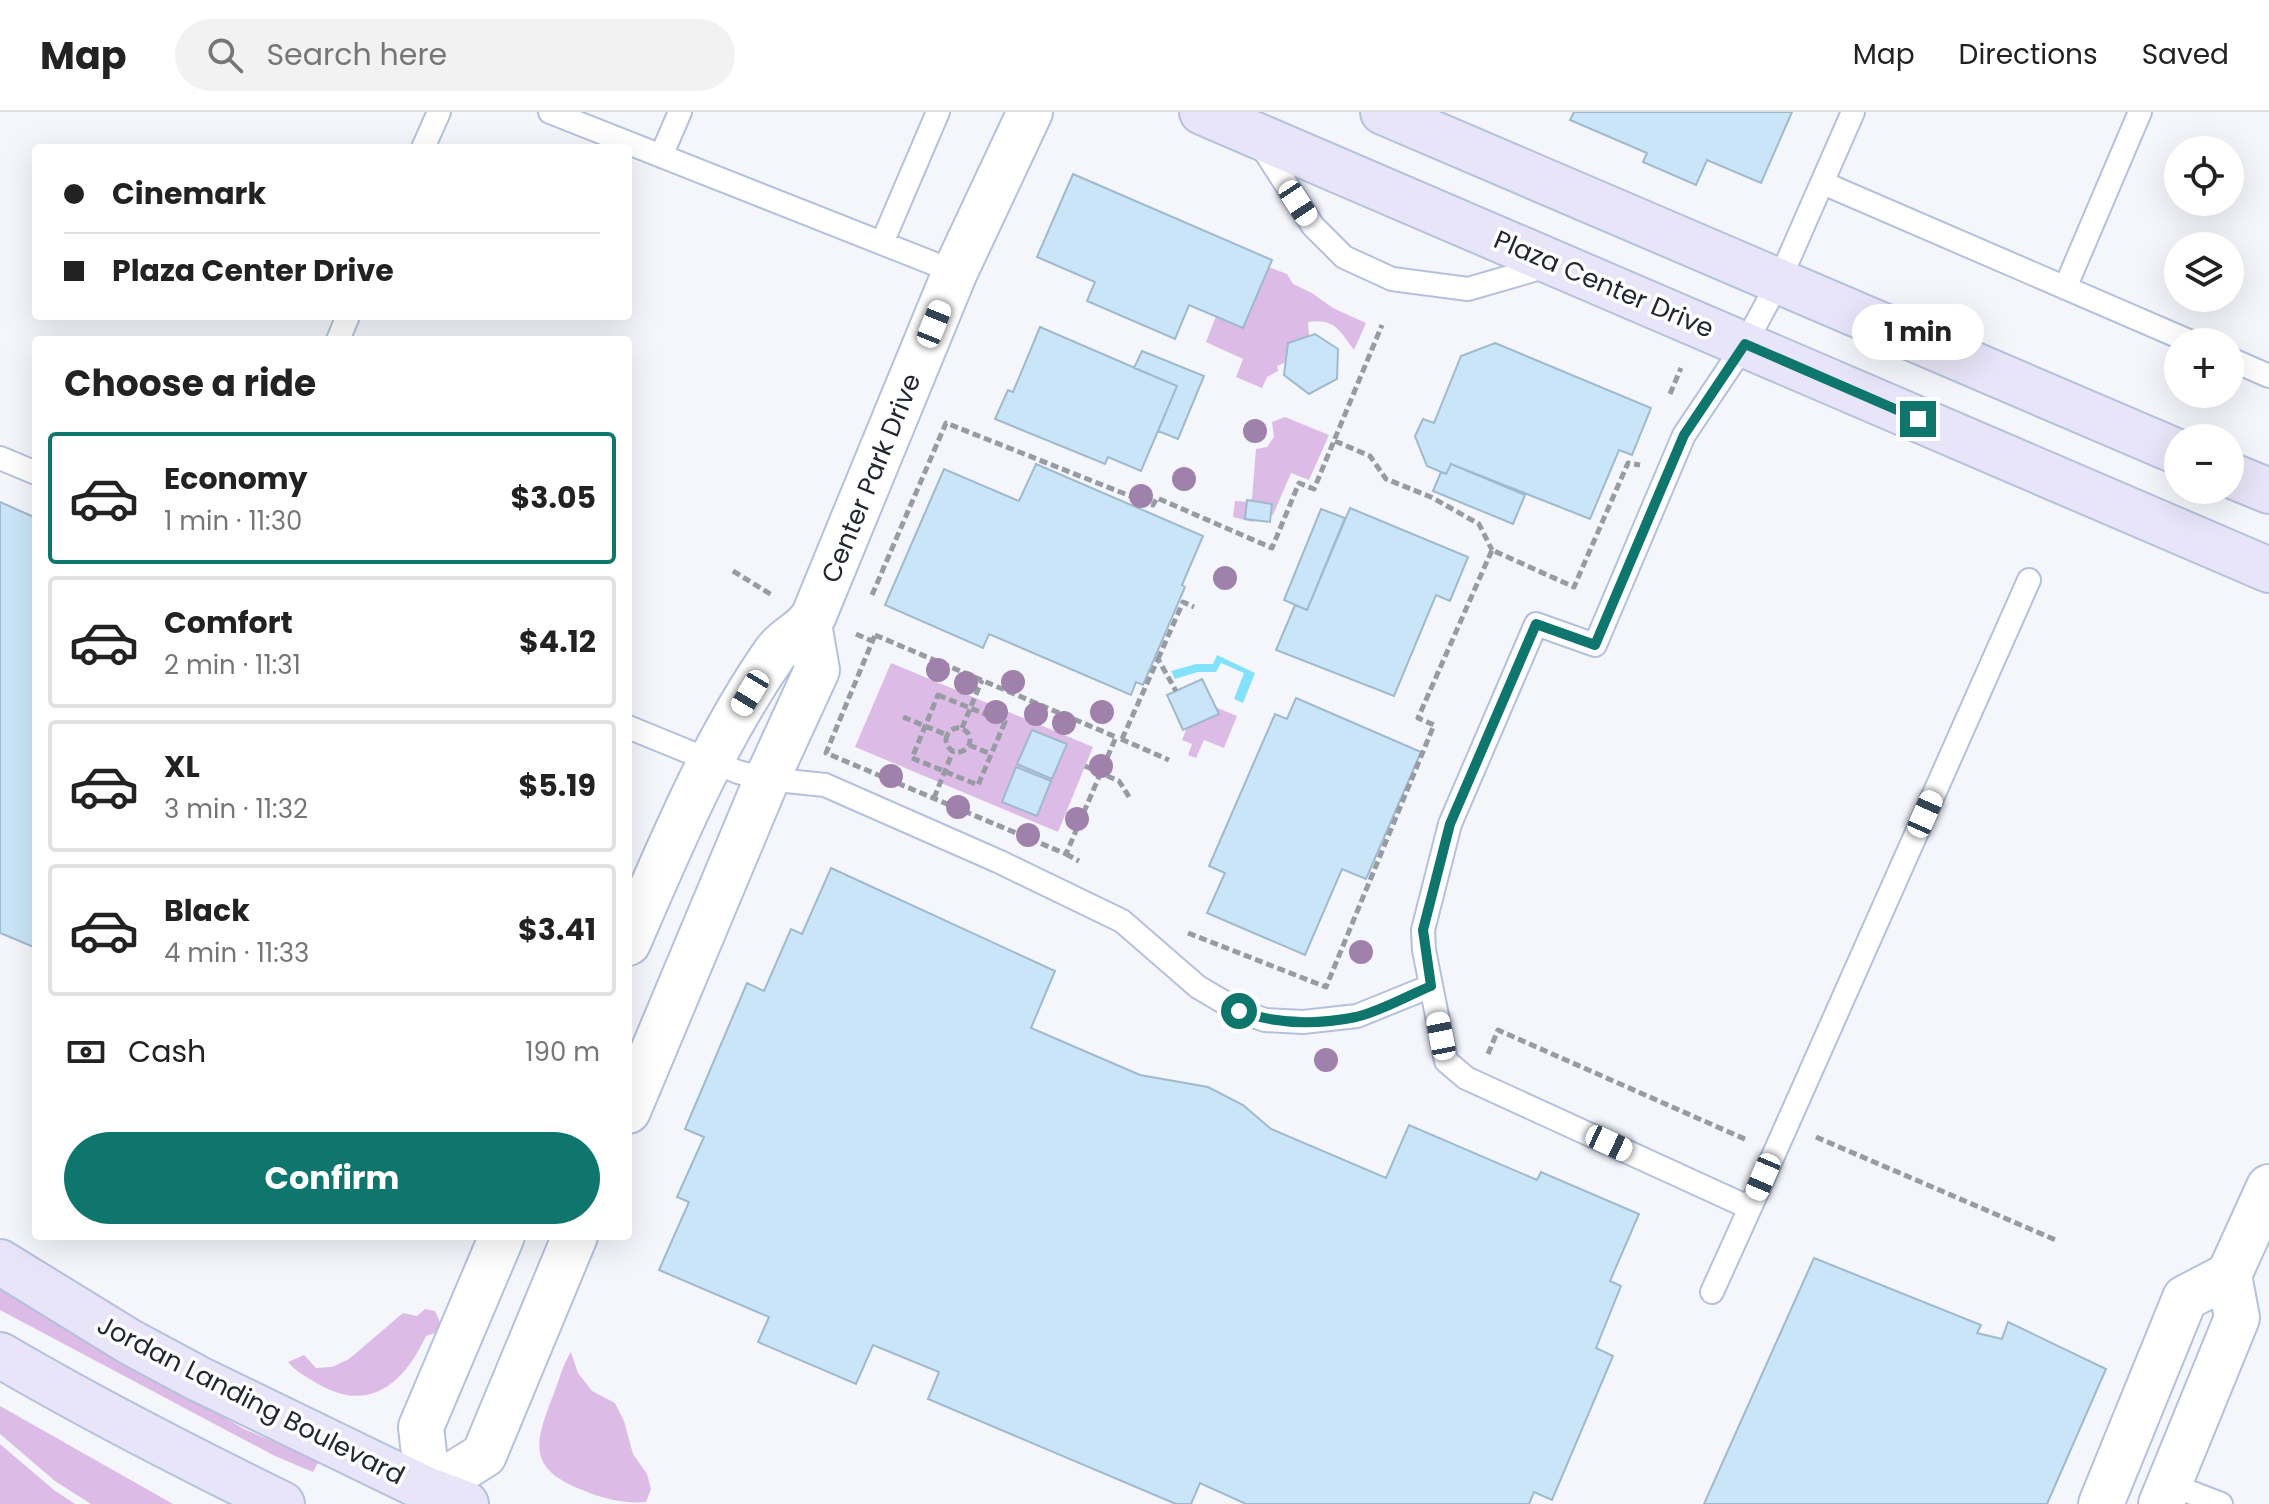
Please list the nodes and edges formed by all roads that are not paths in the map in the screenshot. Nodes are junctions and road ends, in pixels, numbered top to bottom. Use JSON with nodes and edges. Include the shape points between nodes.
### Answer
{"nodes":[{"id":1,"x":439,"y":112,"type":"edge"},
{"id":2,"x":550,"y":112,"type":"edge"},
{"id":3,"x":680,"y":112,"type":"edge"},
{"id":4,"x":938,"y":112,"type":"edge"},
{"id":5,"x":1030,"y":112,"type":"edge"},
{"id":6,"x":1202,"y":112,"type":"edge"},
{"id":7,"x":1383,"y":112,"type":"edge"},
{"id":8,"x":1853,"y":112,"type":"edge"},
{"id":9,"x":2140,"y":112,"type":"edge"},
{"id":10,"x":1252,"y":133,"type":"junction"},
{"id":11,"x":425,"y":144,"type":"edge"},
{"id":12,"x":631,"y":144,"type":"edge"},
{"id":13,"x":632,"y":145,"type":"edge"},
{"id":14,"x":661,"y":156,"type":"junction"},
{"id":15,"x":1823,"y":183,"type":"junction"},
{"id":16,"x":882,"y":243,"type":"junction"},
{"id":17,"x":1554,"y":264,"type":"junction"},
{"id":18,"x":955,"y":272,"type":"junction"},
{"id":19,"x":1779,"y":281,"type":"junction"},
{"id":20,"x":2065,"y":288,"type":"junction"},
{"id":21,"x":2164,"y":330,"type":"edge"},
{"id":22,"x":1745,"y":344,"type":"junction"},
{"id":23,"x":2244,"y":365,"type":"edge"},
{"id":24,"x":2269,"y":376,"type":"edge"},
{"id":25,"x":2164,"y":446,"type":"edge"},
{"id":26,"x":0,"y":458,"type":"edge"},
{"id":27,"x":32,"y":471,"type":"edge"},
{"id":28,"x":2244,"y":481,"type":"edge"},
{"id":29,"x":2269,"y":491,"type":"edge"},
{"id":30,"x":2269,"y":570,"type":"edge"},
{"id":31,"x":2029,"y":580,"type":"dead end"},
{"id":32,"x":809,"y":624,"type":"junction"},
{"id":33,"x":632,"y":729,"type":"edge"},
{"id":34,"x":712,"y":763,"type":"junction"},
{"id":35,"x":767,"y":779,"type":"junction"},
{"id":36,"x":632,"y":934,"type":"edge"},
{"id":37,"x":1431,"y":986,"type":"junction"},
{"id":38,"x":632,"y":1101,"type":"edge"},
{"id":39,"x":2269,"y":1187,"type":"edge"},
{"id":40,"x":1750,"y":1208,"type":"junction"},
{"id":41,"x":500,"y":1240,"type":"edge"},
{"id":42,"x":573,"y":1240,"type":"edge"},
{"id":43,"x":0,"y":1262,"type":"edge"},
{"id":44,"x":2229,"y":1275,"type":"junction"},
{"id":45,"x":1712,"y":1292,"type":"dead end"},
{"id":46,"x":0,"y":1355,"type":"edge"},
{"id":47,"x":2165,"y":1494,"type":"edge"},
{"id":48,"x":439,"y":1499,"type":"edge"},
{"id":49,"x":282,"y":1504,"type":"edge"},
{"id":50,"x":2101,"y":1504,"type":"edge"},
{"id":51,"x":2221,"y":1504,"type":"edge"}],
"edges":[{"from":1,"to":11,"type":"lane"},
{"from":2,"to":12,"type":"lane"},
{"from":3,"to":14,"type":"lane"},
{"from":4,"to":16,"type":"lane"},
{"from":5,"to":18,"type":"street","name":"Center Park Drive"},
{"from":6,"to":10,"type":"street","name":"Plaza Center Drive"},
{"from":7,"to":19,"type":"street"},
{"from":8,"to":15,"type":"lane"},
{"from":9,"to":20,"type":"lane"},
{"from":10,"to":17,"type":"street","name":"Plaza Center Drive"},
{"from":10,"to":17,"type":"lane","via":[[1313,226],[1344,257],[1392,279],[1468,289]]},
{"from":13,"to":14,"type":"lane"},
{"from":14,"to":16,"type":"lane"},
{"from":15,"to":19,"type":"lane"},
{"from":15,"to":20,"type":"lane"},
{"from":16,"to":18,"type":"lane"},
{"from":17,"to":22,"type":"street","name":"Plaza Center Drive"},
{"from":18,"to":32,"type":"street","name":"Center Park Drive"},
{"from":19,"to":22,"type":"lane"},
{"from":19,"to":25,"type":"street"},
{"from":20,"to":21,"type":"lane"},
{"from":22,"to":30,"type":"street","name":"Plaza Center Drive"},
{"from":22,"to":37,"type":"lane","via":[[1684,435],[1595,645],[1536,624],[1450,824],[1423,930]]},
{"from":23,"to":24,"type":"lane"},
{"from":26,"to":27,"type":"lane"},
{"from":28,"to":29,"type":"street"},
{"from":31,"to":40,"type":"lane"},
{"from":32,"to":34,"type":"street","name":"Center Park Drive","via":[[777,649]]},
{"from":32,"to":35,"type":"street","via":[[817,670]]},
{"from":33,"to":34,"type":"lane"},
{"from":34,"to":35,"type":"lane"},
{"from":34,"to":36,"type":"street","name":"Center Park Drive"},
{"from":35,"to":37,"type":"lane","via":[[825,785],[1122,921],[1198,987],[1265,1020],[1357,1016]]},
{"from":35,"to":38,"type":"street"},
{"from":37,"to":40,"type":"lane","via":[[1446,1061],[1466,1078]]},
{"from":39,"to":44,"type":"street"},
{"from":40,"to":45,"type":"lane"},
{"from":41,"to":48,"type":"street","via":[[421,1427]]},
{"from":42,"to":48,"type":"street","via":[[484,1455]]},
{"from":43,"to":48,"type":"street","name":"Jordan Landing Boulevard","via":[[130,1342]]},
{"from":44,"to":47,"type":"street","via":[[2237,1318]]},
{"from":44,"to":50,"type":"street","via":[[2185,1298]]},
{"from":46,"to":49,"type":"street","via":[[118,1423]]},
{"from":47,"to":51,"type":"lane"}]}
